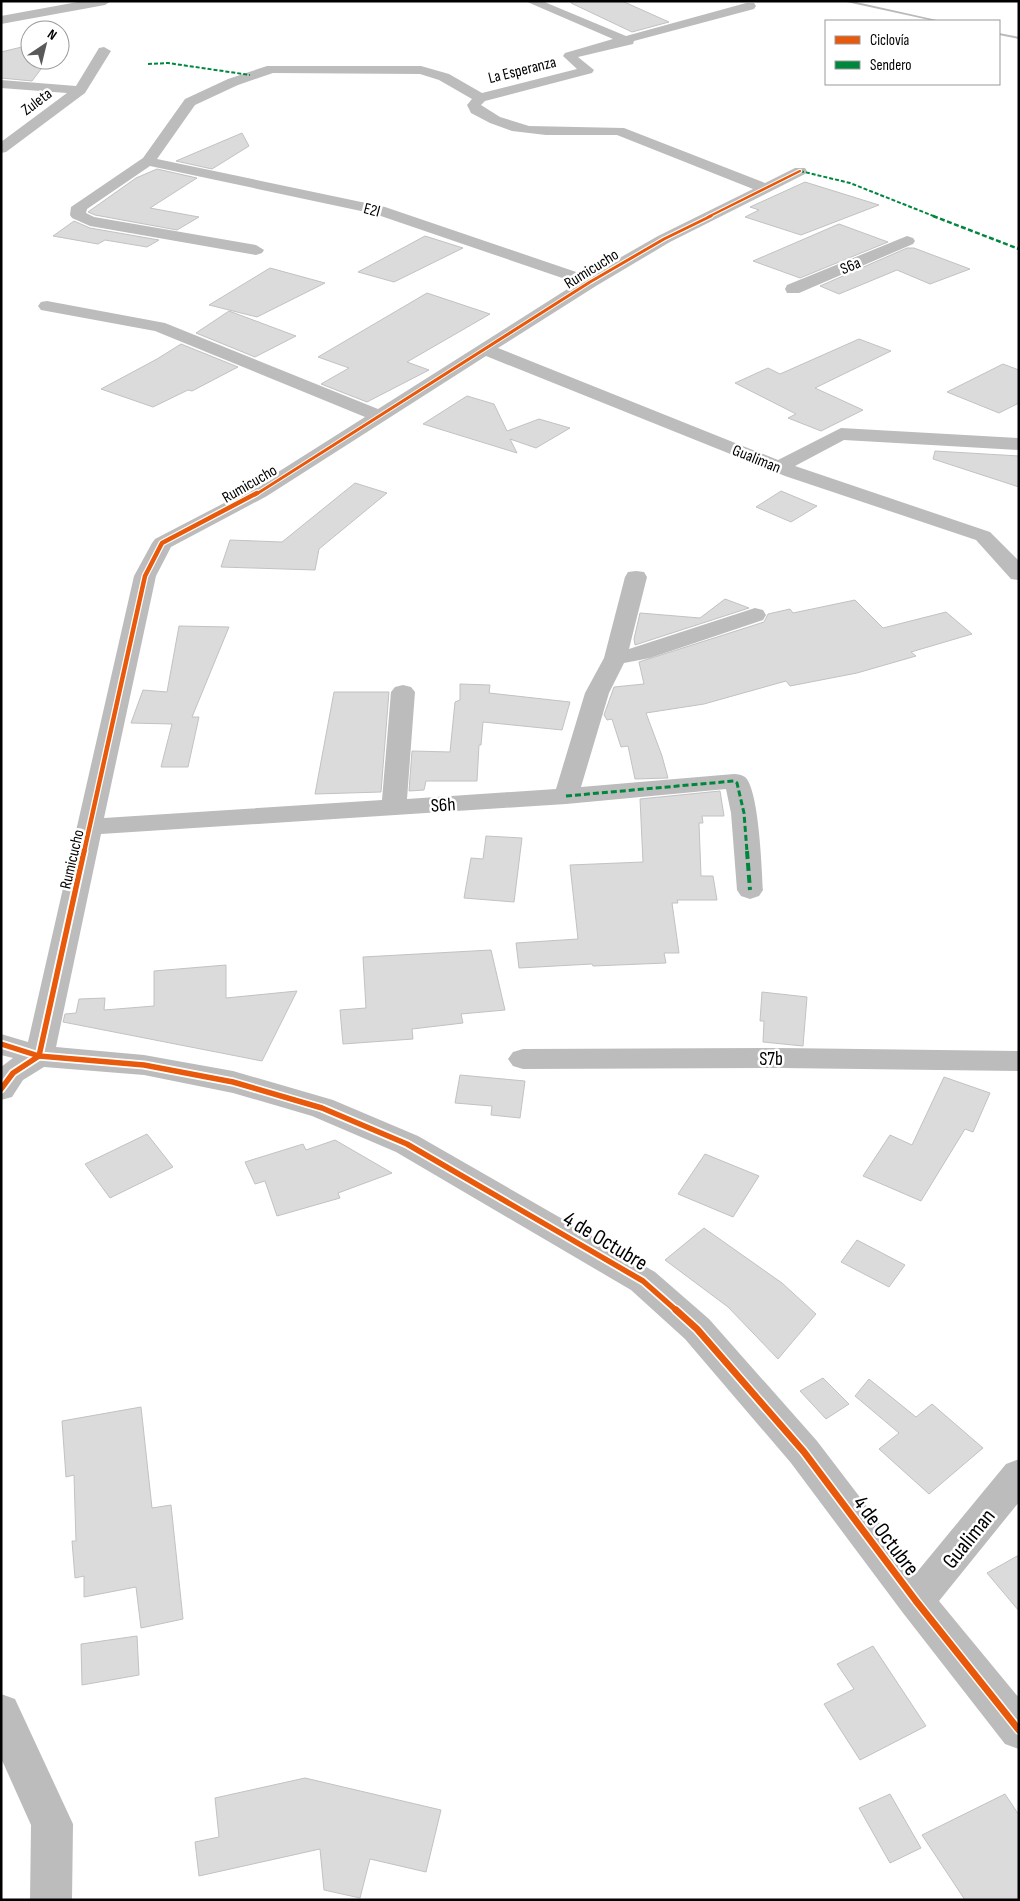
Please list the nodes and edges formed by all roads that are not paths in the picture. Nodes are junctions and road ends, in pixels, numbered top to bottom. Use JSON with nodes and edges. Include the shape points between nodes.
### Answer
{"nodes":[{"id":1,"x":105,"y":1,"type":"edge"},
{"id":2,"x":531,"y":1,"type":"edge"},
{"id":3,"x":750,"y":6,"type":"dead end"},
{"id":4,"x":1,"y":20,"type":"edge"},
{"id":5,"x":628,"y":41,"type":"junction"},
{"id":6,"x":104,"y":52,"type":"dead end"},
{"id":7,"x":1,"y":84,"type":"edge"},
{"id":8,"x":80,"y":90,"type":"junction"},
{"id":9,"x":480,"y":98,"type":"junction"},
{"id":10,"x":1,"y":128,"type":"edge"},
{"id":11,"x":24,"y":132,"type":"junction"},
{"id":12,"x":1,"y":149,"type":"edge"},
{"id":13,"x":148,"y":160,"type":"junction"},
{"id":14,"x":800,"y":171,"type":"dead end"},
{"id":15,"x":765,"y":188,"type":"junction"},
{"id":16,"x":907,"y":241,"type":"dead end"},
{"id":17,"x":256,"y":250,"type":"dead end"},
{"id":18,"x":590,"y":282,"type":"junction"},
{"id":19,"x":793,"y":289,"type":"dead end"},
{"id":20,"x":46,"y":306,"type":"dead end"},
{"id":21,"x":486,"y":350,"type":"junction"},
{"id":22,"x":380,"y":416,"type":"junction"},
{"id":23,"x":1019,"y":444,"type":"edge"},
{"id":24,"x":779,"y":467,"type":"junction"},
{"id":25,"x":1018,"y":571,"type":"edge"},
{"id":26,"x":636,"y":578,"type":"dead end"},
{"id":27,"x":755,"y":615,"type":"dead end"},
{"id":28,"x":615,"y":658,"type":"junction"},
{"id":29,"x":403,"y":692,"type":"dead end"},
{"id":30,"x":566,"y":796,"type":"junction"},
{"id":31,"x":394,"y":807,"type":"junction"},
{"id":32,"x":91,"y":828,"type":"junction"},
{"id":33,"x":750,"y":890,"type":"dead end"},
{"id":34,"x":1,"y":1044,"type":"edge"},
{"id":35,"x":39,"y":1056,"type":"junction"},
{"id":36,"x":523,"y":1058,"type":"dead end"},
{"id":37,"x":1019,"y":1062,"type":"edge"},
{"id":38,"x":1,"y":1089,"type":"edge"},
{"id":39,"x":1019,"y":1475,"type":"edge"},
{"id":40,"x":916,"y":1601,"type":"junction"},
{"id":41,"x":1,"y":1713,"type":"edge"},
{"id":42,"x":1019,"y":1730,"type":"edge"},
{"id":43,"x":51,"y":1900,"type":"edge"}],
"edges":[{"from":1,"to":4,"type":"street"},
{"from":2,"to":5,"type":"street"},
{"from":3,"to":5,"type":"street","name":"La Esperanza"},
{"from":5,"to":9,"type":"street","name":"La Esperanza","via":[[570,56],[586,67],[583,72]]},
{"from":6,"to":8,"type":"street","name":"Zuleta"},
{"from":7,"to":8,"type":"street"},
{"from":8,"to":11,"type":"street","name":"Zuleta"},
{"from":9,"to":13,"type":"street","name":"La Esperanza","via":[[444,77],[421,70],[272,69],[255,73],[190,102]]},
{"from":9,"to":15,"type":"street","via":[[474,105],[476,110],[497,122],[555,133],[619,131]]},
{"from":10,"to":11,"type":"street"},
{"from":11,"to":12,"type":"street","name":"Zuleta"},
{"from":13,"to":17,"type":"street","name":"La Esperanza","via":[[79,208],[78,215],[90,221]]},
{"from":13,"to":18,"type":"street","name":"E2l","via":[[379,210]]},
{"from":14,"to":15,"type":"street","name":"Rumicucho"},
{"from":15,"to":18,"type":"street","name":"Rumicucho","via":[[664,239]]},
{"from":16,"to":19,"type":"street","name":"S6a"},
{"from":18,"to":21,"type":"street","name":"Rumicucho"},
{"from":20,"to":22,"type":"street","via":[[159,327]]},
{"from":21,"to":22,"type":"street","name":"Rumicucho"},
{"from":21,"to":24,"type":"street","name":"Gualiman"},
{"from":22,"to":32,"type":"street","name":"Rumicucho","via":[[260,492],[162,543],[145,576]]},
{"from":23,"to":24,"type":"street","via":[[841,434]]},
{"from":24,"to":25,"type":"street","name":"Gualiman","via":[[983,536]]},
{"from":26,"to":28,"type":"street"},
{"from":27,"to":28,"type":"street","via":[[642,653]]},
{"from":28,"to":30,"type":"street","via":[[597,693]]},
{"from":29,"to":31,"type":"street"},
{"from":30,"to":31,"type":"street","name":"S6h"},
{"from":30,"to":33,"type":"street","name":"S6h","via":[[734,781],[738,785],[744,813]]},
{"from":31,"to":32,"type":"street","name":"S6h"},
{"from":32,"to":35,"type":"street","name":"Rumicucho"},
{"from":34,"to":35,"type":"street","name":"4 de Octubre"},
{"from":35,"to":38,"type":"street","via":[[13,1073]]},
{"from":35,"to":40,"type":"street","name":"4 de Octubre","via":[[144,1065],[233,1082],[322,1108],[407,1144],[643,1280],[697,1329],[804,1452]]},
{"from":36,"to":37,"type":"street","name":"S7b"},
{"from":39,"to":40,"type":"street","name":"Gualiman"},
{"from":40,"to":42,"type":"street","name":"4 de Octubre"},
{"from":41,"to":43,"type":"street","via":[[52,1824]]}]}
